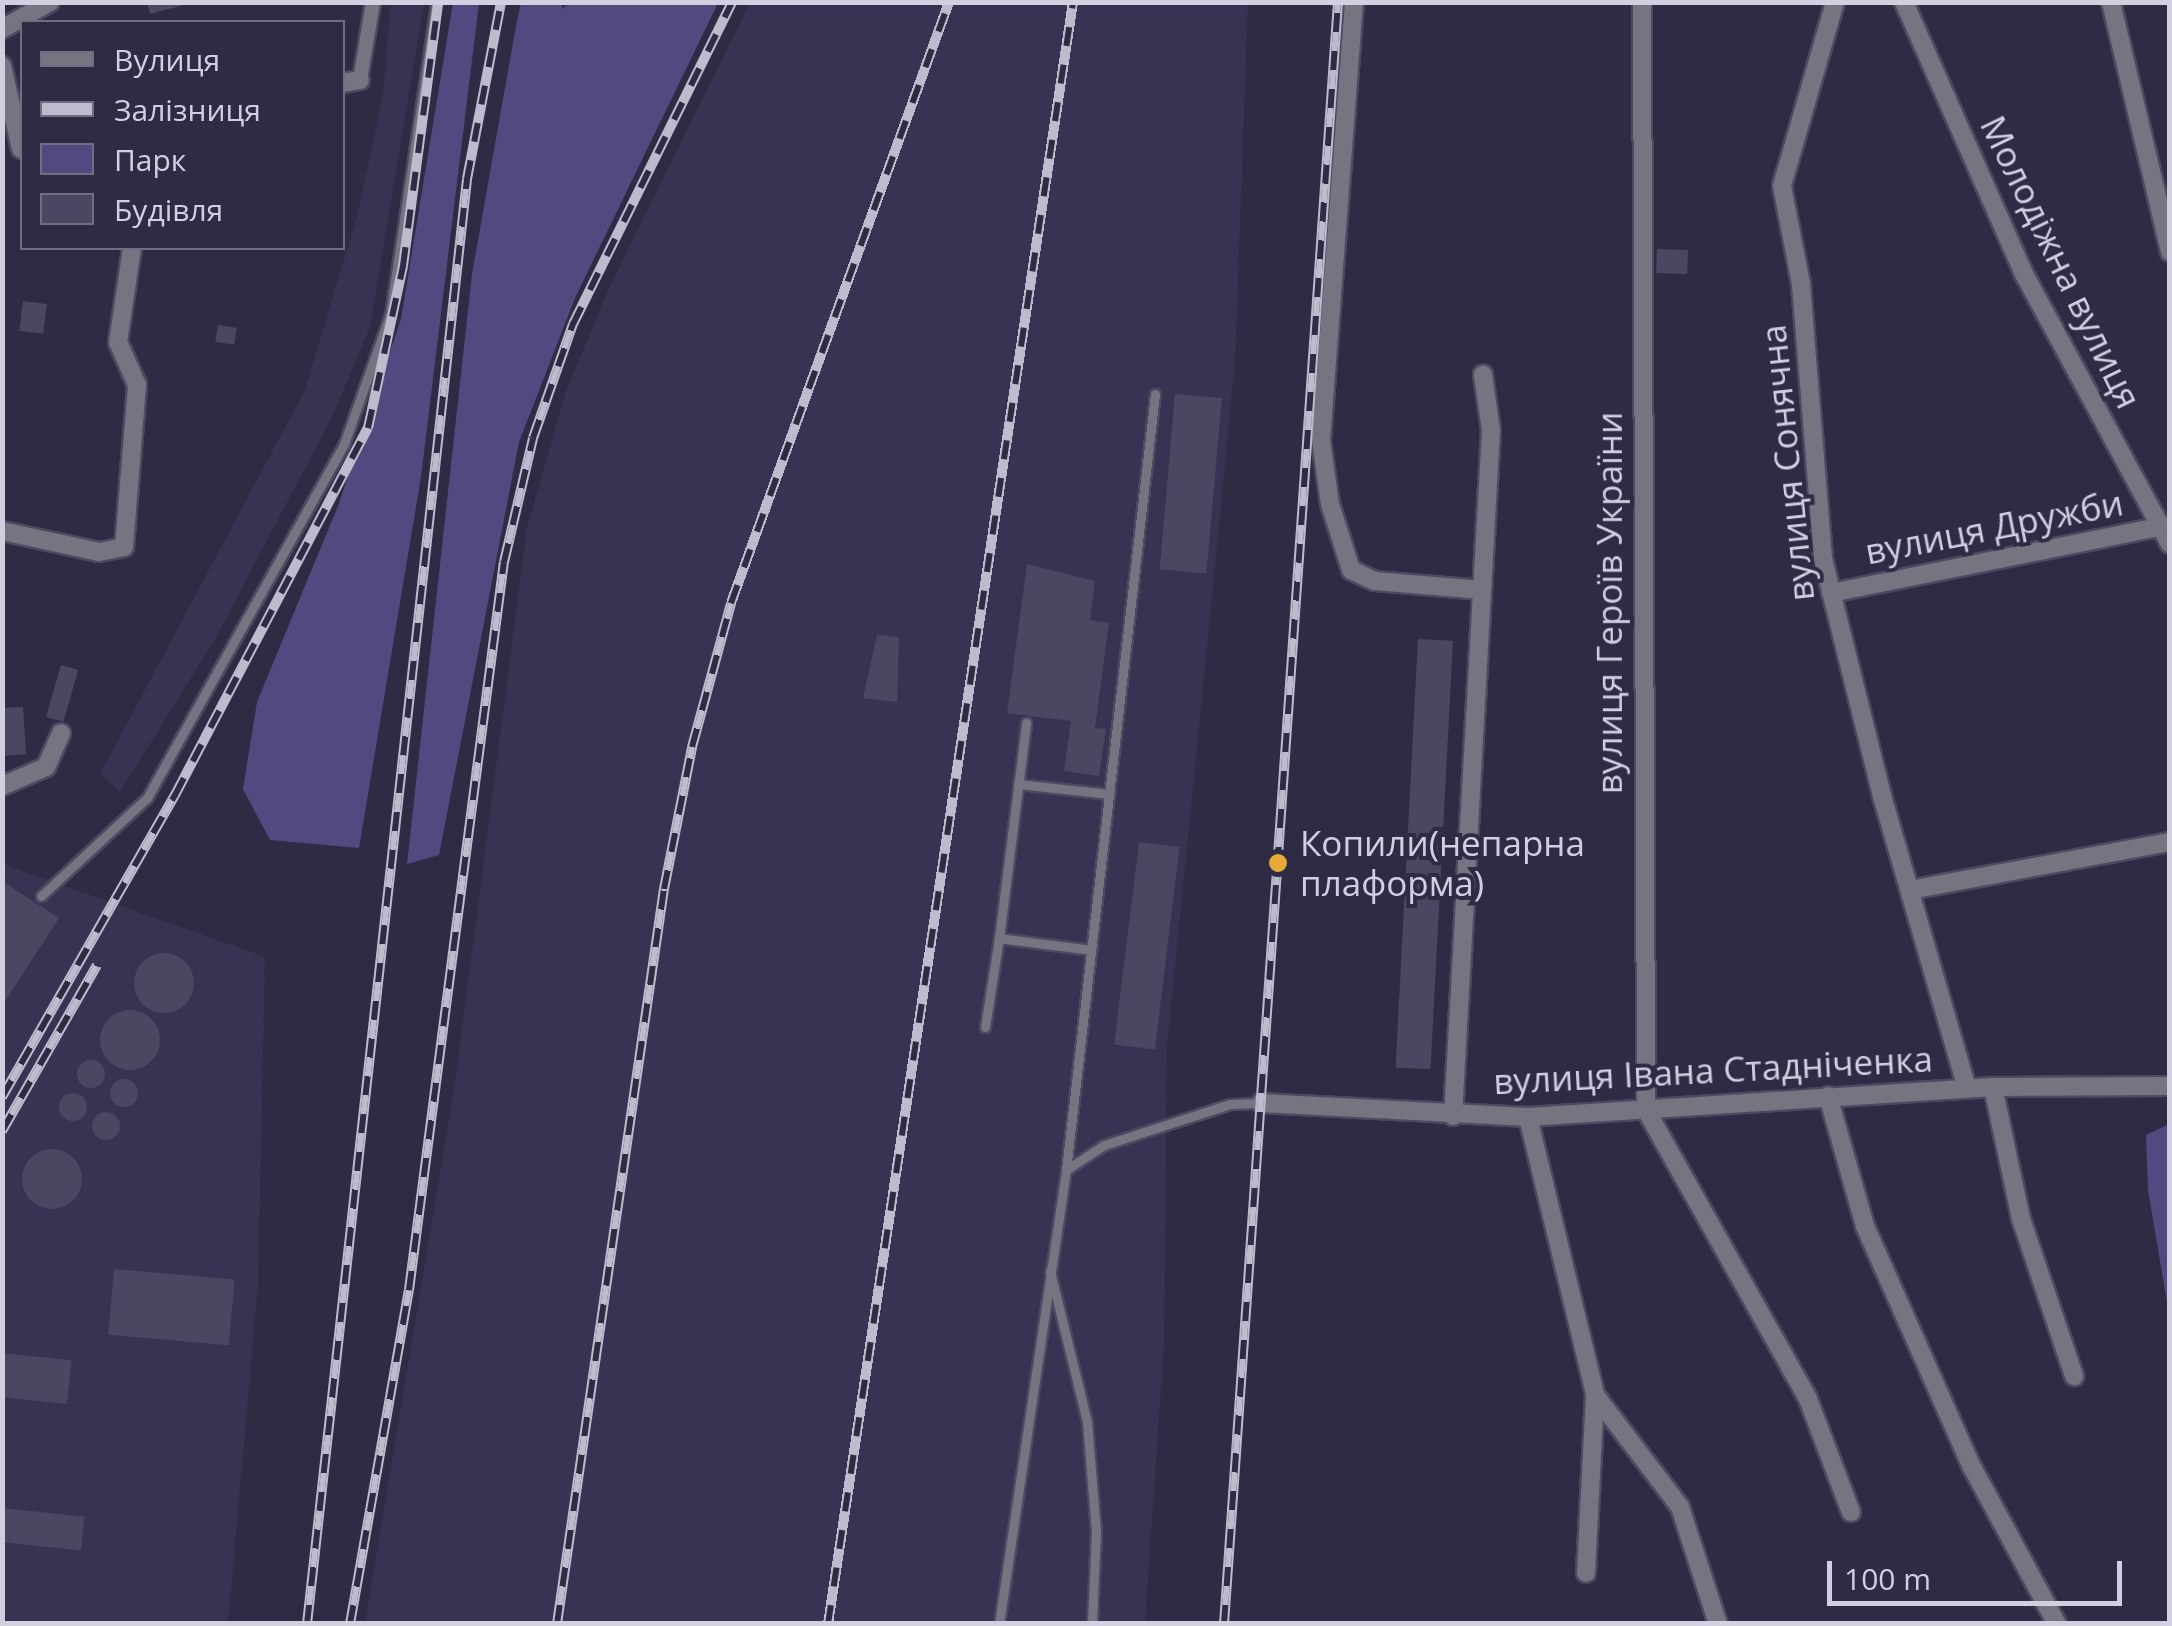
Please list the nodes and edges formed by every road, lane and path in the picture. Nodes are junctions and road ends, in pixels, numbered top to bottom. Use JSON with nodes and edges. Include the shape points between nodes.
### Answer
{"nodes":[{"id":1,"x":50,"y":2,"type":"edge"},
{"id":2,"x":373,"y":2,"type":"edge"},
{"id":3,"x":436,"y":2,"type":"edge"},
{"id":4,"x":1354,"y":2,"type":"edge"},
{"id":5,"x":1642,"y":2,"type":"edge"},
{"id":6,"x":1835,"y":2,"type":"edge"},
{"id":7,"x":1904,"y":2,"type":"edge"},
{"id":8,"x":2111,"y":2,"type":"edge"},
{"id":9,"x":2,"y":28,"type":"edge"},
{"id":10,"x":2,"y":66,"type":"edge"},
{"id":11,"x":351,"y":82,"type":"edge"},
{"id":12,"x":15,"y":151,"type":"edge"},
{"id":13,"x":132,"y":250,"type":"edge"},
{"id":14,"x":2170,"y":252,"type":"edge"},
{"id":15,"x":1483,"y":375,"type":"dead end"},
{"id":16,"x":1155,"y":394,"type":"dead end"},
{"id":17,"x":2163,"y":526,"type":"edge"},
{"id":18,"x":2,"y":531,"type":"edge"},
{"id":19,"x":2170,"y":544,"type":"edge"},
{"id":20,"x":1482,"y":590,"type":"junction"},
{"id":21,"x":1831,"y":593,"type":"junction"},
{"id":22,"x":1026,"y":724,"type":"dead end"},
{"id":23,"x":61,"y":732,"type":"dead end"},
{"id":24,"x":1018,"y":784,"type":"junction"},
{"id":25,"x":2,"y":786,"type":"edge"},
{"id":26,"x":1109,"y":794,"type":"junction"},
{"id":27,"x":2170,"y":842,"type":"edge"},
{"id":28,"x":1910,"y":890,"type":"junction"},
{"id":29,"x":41,"y":896,"type":"dead end"},
{"id":30,"x":999,"y":938,"type":"junction"},
{"id":31,"x":1091,"y":950,"type":"junction"},
{"id":32,"x":985,"y":1027,"type":"dead end"},
{"id":33,"x":2170,"y":1086,"type":"edge"},
{"id":34,"x":1992,"y":1087,"type":"junction"},
{"id":35,"x":1967,"y":1088,"type":"junction"},
{"id":36,"x":1828,"y":1096,"type":"junction"},
{"id":37,"x":1261,"y":1102,"type":"joint"},
{"id":38,"x":1646,"y":1110,"type":"junction"},
{"id":39,"x":1453,"y":1116,"type":"junction"},
{"id":40,"x":1528,"y":1117,"type":"junction"},
{"id":41,"x":1066,"y":1170,"type":"junction"},
{"id":42,"x":1048,"y":1265,"type":"junction"},
{"id":43,"x":2074,"y":1376,"type":"dead end"},
{"id":44,"x":1595,"y":1395,"type":"junction"},
{"id":45,"x":1851,"y":1512,"type":"dead end"},
{"id":46,"x":1586,"y":1573,"type":"dead end"},
{"id":47,"x":999,"y":1624,"type":"edge"},
{"id":48,"x":1092,"y":1624,"type":"edge"},
{"id":49,"x":1718,"y":1624,"type":"edge"},
{"id":50,"x":2057,"y":1624,"type":"edge"}],
"edges":[{"from":1,"to":9,"type":"street"},
{"from":2,"to":11,"type":"street"},
{"from":3,"to":29,"type":"lane","via":[[390,314],[344,444],[147,798]]},
{"from":4,"to":20,"type":"street","via":[[1322,440],[1330,504],[1351,570],[1375,581]]},
{"from":5,"to":38,"type":"street","name":"вулиця Героїв України"},
{"from":6,"to":21,"type":"street","name":"вулиця Сонячна","via":[[1782,186],[1801,284],[1813,462]]},
{"from":7,"to":17,"type":"street","name":"Молодіжна вулиця","via":[[2024,274]]},
{"from":8,"to":14,"type":"street"},
{"from":10,"to":12,"type":"street"},
{"from":13,"to":18,"type":"street","via":[[118,342],[138,385],[124,547],[99,552]]},
{"from":15,"to":20,"type":"street","via":[[1491,430]]},
{"from":16,"to":26,"type":"lane"},
{"from":17,"to":19,"type":"street","name":"Молодіжна вулиця"},
{"from":17,"to":21,"type":"street","name":"вулиця Дружби"},
{"from":20,"to":39,"type":"street"},
{"from":21,"to":28,"type":"street","name":"вулиця Сонячна"},
{"from":22,"to":24,"type":"lane"},
{"from":23,"to":25,"type":"street","via":[[46,767]]},
{"from":24,"to":26,"type":"lane"},
{"from":24,"to":30,"type":"lane"},
{"from":26,"to":31,"type":"lane"},
{"from":27,"to":28,"type":"street"},
{"from":28,"to":35,"type":"street","name":"вулиця Сонячна"},
{"from":30,"to":31,"type":"lane"},
{"from":30,"to":32,"type":"lane"},
{"from":31,"to":41,"type":"lane"},
{"from":33,"to":34,"type":"street","name":"вулиця Івана Стадніченка"},
{"from":34,"to":35,"type":"street","name":"вулиця Івана Стадніченка"},
{"from":34,"to":43,"type":"street","via":[[2021,1219]]},
{"from":35,"to":36,"type":"street","name":"вулиця Івана Стадніченка"},
{"from":36,"to":38,"type":"street","name":"вулиця Івана Стадніченка"},
{"from":36,"to":50,"type":"street","via":[[1865,1226],[1972,1467]]},
{"from":37,"to":39,"type":"street","name":"вулиця Івана Стадніченка"},
{"from":37,"to":41,"type":"lane","via":[[1230,1104],[1104,1145]]},
{"from":38,"to":40,"type":"street","name":"вулиця Івана Стадніченка"},
{"from":38,"to":45,"type":"street","name":"вулиця Героїв України","via":[[1808,1399]]},
{"from":39,"to":40,"type":"street","name":"вулиця Івана Стадніченка"},
{"from":40,"to":44,"type":"street"},
{"from":41,"to":42,"type":"lane"},
{"from":42,"to":47,"type":"lane"},
{"from":42,"to":48,"type":"lane","via":[[1086,1422],[1096,1531]]},
{"from":44,"to":46,"type":"street"},
{"from":44,"to":49,"type":"street","via":[[1680,1507]]}]}
